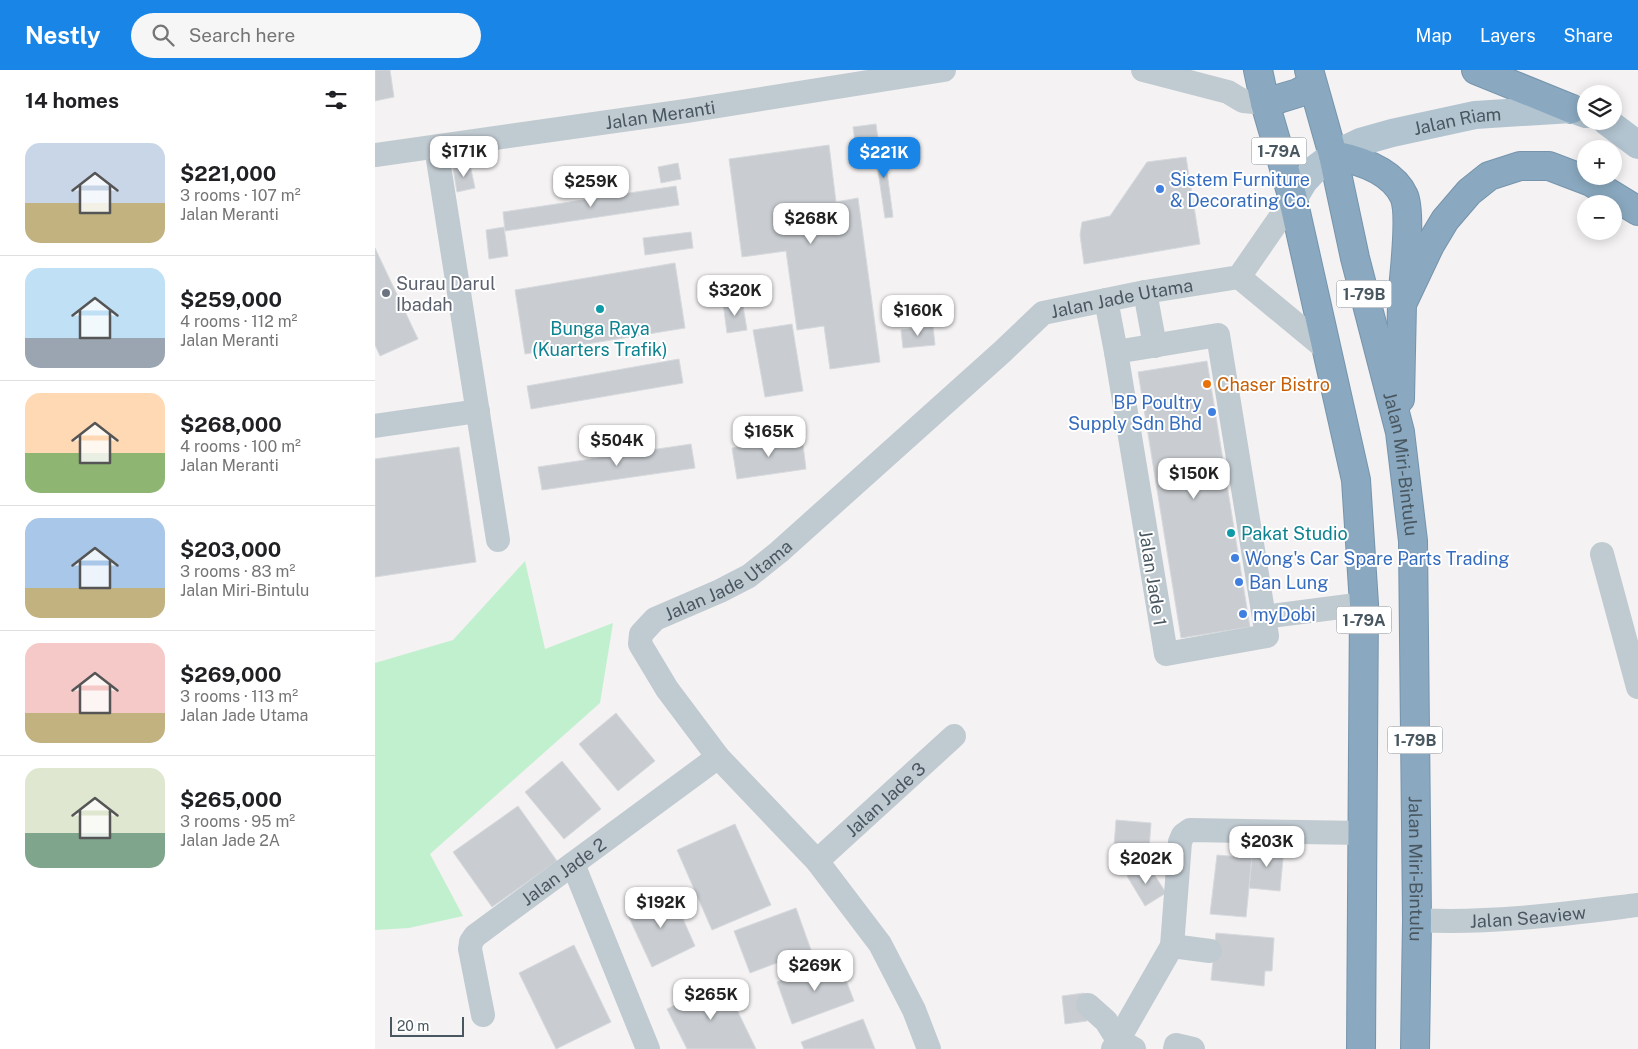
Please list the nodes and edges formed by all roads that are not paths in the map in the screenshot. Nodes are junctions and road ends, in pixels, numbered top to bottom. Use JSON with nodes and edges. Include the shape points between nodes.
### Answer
{"nodes":[{"id":1,"x":945,"y":70,"type":"edge"},
{"id":2,"x":1143,"y":70,"type":"edge"},
{"id":3,"x":1213,"y":70,"type":"edge"},
{"id":4,"x":1258,"y":70,"type":"edge"},
{"id":5,"x":1475,"y":70,"type":"edge"},
{"id":6,"x":1311,"y":77,"type":"edge"},
{"id":7,"x":1228,"y":92,"type":"junction"},
{"id":8,"x":1265,"y":103,"type":"junction"},
{"id":9,"x":1577,"y":110,"type":"edge"},
{"id":10,"x":1577,"y":111,"type":"edge"},
{"id":11,"x":1618,"y":130,"type":"edge"},
{"id":12,"x":1638,"y":145,"type":"edge"},
{"id":13,"x":435,"y":147,"type":"junction"},
{"id":14,"x":375,"y":155,"type":"edge"},
{"id":15,"x":1333,"y":155,"type":"junction"},
{"id":16,"x":1293,"y":199,"type":"junction"},
{"id":17,"x":1638,"y":211,"type":"edge"},
{"id":18,"x":1239,"y":277,"type":"junction"},
{"id":19,"x":1145,"y":292,"type":"junction"},
{"id":20,"x":1106,"y":300,"type":"junction"},
{"id":21,"x":1402,"y":304,"type":"junction"},
{"id":22,"x":1155,"y":346,"type":"junction"},
{"id":23,"x":1326,"y":349,"type":"junction"},
{"id":24,"x":1116,"y":352,"type":"junction"},
{"id":25,"x":477,"y":412,"type":"junction"},
{"id":26,"x":375,"y":426,"type":"edge"},
{"id":27,"x":1400,"y":432,"type":"junction"},
{"id":28,"x":498,"y":540,"type":"dead end"},
{"id":29,"x":1601,"y":554,"type":"dead end"},
{"id":30,"x":1364,"y":604,"type":"junction"},
{"id":31,"x":1264,"y":617,"type":"junction"},
{"id":32,"x":1638,"y":688,"type":"edge"},
{"id":33,"x":954,"y":736,"type":"dead end"},
{"id":34,"x":718,"y":757,"type":"junction"},
{"id":35,"x":1363,"y":833,"type":"junction"},
{"id":36,"x":817,"y":861,"type":"junction"},
{"id":37,"x":573,"y":864,"type":"junction"},
{"id":38,"x":1638,"y":906,"type":"edge"},
{"id":39,"x":1417,"y":920,"type":"junction"},
{"id":40,"x":1172,"y":946,"type":"junction"},
{"id":41,"x":1210,"y":951,"type":"dead end"},
{"id":42,"x":1088,"y":1005,"type":"dead end"},
{"id":43,"x":483,"y":1015,"type":"dead end"},
{"id":44,"x":1122,"y":1046,"type":"edge"},
{"id":45,"x":648,"y":1049,"type":"edge"},
{"id":46,"x":929,"y":1049,"type":"edge"},
{"id":47,"x":1175,"y":1049,"type":"edge"},
{"id":48,"x":1193,"y":1049,"type":"edge"},
{"id":49,"x":1361,"y":1049,"type":"edge"},
{"id":50,"x":1415,"y":1049,"type":"edge"}],
"edges":[{"from":1,"to":13,"type":"street","name":"Jalan Meranti"},
{"from":2,"to":7,"type":"street"},
{"from":3,"to":7,"type":"street"},
{"from":4,"to":8,"type":"highway","number":"1-79A"},
{"from":5,"to":9,"type":"highway"},
{"from":6,"to":8,"type":"highway","via":[[1298,93]]},
{"from":6,"to":15,"type":"highway","name":"Jalan Miri-Bintulu","number":"1-79B"},
{"from":7,"to":8,"type":"street","via":[[1243,101]]},
{"from":8,"to":16,"type":"highway","number":"1-79A"},
{"from":10,"to":15,"type":"main road","name":"Jalan Riam","via":[[1475,115],[1384,135]]},
{"from":11,"to":12,"type":"main road"},
{"from":13,"to":14,"type":"street","name":"Jalan Meranti"},
{"from":13,"to":25,"type":"street"},
{"from":15,"to":16,"type":"main road","name":"Jalan Riam","via":[[1309,174]]},
{"from":15,"to":21,"type":"highway","via":[[1376,168],[1394,181],[1405,197],[1407,229]]},
{"from":15,"to":27,"type":"highway","name":"Jalan Miri-Bintulu","number":"1-79B","via":[[1355,258]]},
{"from":16,"to":18,"type":"street"},
{"from":16,"to":23,"type":"highway","number":"1-79A"},
{"from":17,"to":21,"type":"highway","via":[[1591,182],[1549,166],[1520,166],[1489,176],[1469,192],[1445,220]]},
{"from":18,"to":19,"type":"street","name":"Jalan Jade Utama"},
{"from":18,"to":23,"type":"street"},
{"from":19,"to":20,"type":"street","name":"Jalan Jade Utama"},
{"from":19,"to":22,"type":"street"},
{"from":20,"to":24,"type":"street"},
{"from":20,"to":34,"type":"street","name":"Jalan Jade Utama","via":[[1043,313],[749,576],[655,619],[641,634],[640,644],[667,690]]},
{"from":21,"to":27,"type":"highway"},
{"from":22,"to":24,"type":"street","name":"Jalan Jade 1"},
{"from":22,"to":31,"type":"street","name":"Jalan Jade 1","via":[[1218,335]]},
{"from":23,"to":30,"type":"highway","number":"1-79A","via":[[1356,480]]},
{"from":24,"to":31,"type":"street","name":"Jalan Jade 1","via":[[1165,654],[1267,636]]},
{"from":25,"to":26,"type":"street"},
{"from":25,"to":28,"type":"street"},
{"from":27,"to":39,"type":"highway","name":"Jalan Miri-Bintulu","number":"1-79B","via":[[1413,541]]},
{"from":29,"to":32,"type":"street"},
{"from":30,"to":31,"type":"street"},
{"from":30,"to":35,"type":"highway","number":"1-79A"},
{"from":33,"to":36,"type":"street","name":"Jalan Jade 3"},
{"from":34,"to":36,"type":"street","name":"Jalan Jade Utama"},
{"from":34,"to":37,"type":"street","name":"Jalan Jade 2"},
{"from":35,"to":40,"type":"street","via":[[1190,830],[1180,842]]},
{"from":35,"to":49,"type":"highway","number":"1-79A"},
{"from":36,"to":46,"type":"street","name":"Jalan Jade Utama","via":[[880,944],[914,1010]]},
{"from":37,"to":43,"type":"street","name":"Jalan Jade 2","via":[[471,942]]},
{"from":37,"to":45,"type":"street"},
{"from":38,"to":39,"type":"street","name":"Jalan Seaview","via":[[1503,920]]},
{"from":39,"to":50,"type":"highway","name":"Jalan Miri-Bintulu","number":"1-79B"},
{"from":40,"to":41,"type":"street"},
{"from":40,"to":44,"type":"street"},
{"from":42,"to":44,"type":"street","via":[[1106,1021]]},
{"from":47,"to":48,"type":"street","via":[[1177,1045]]}]}
